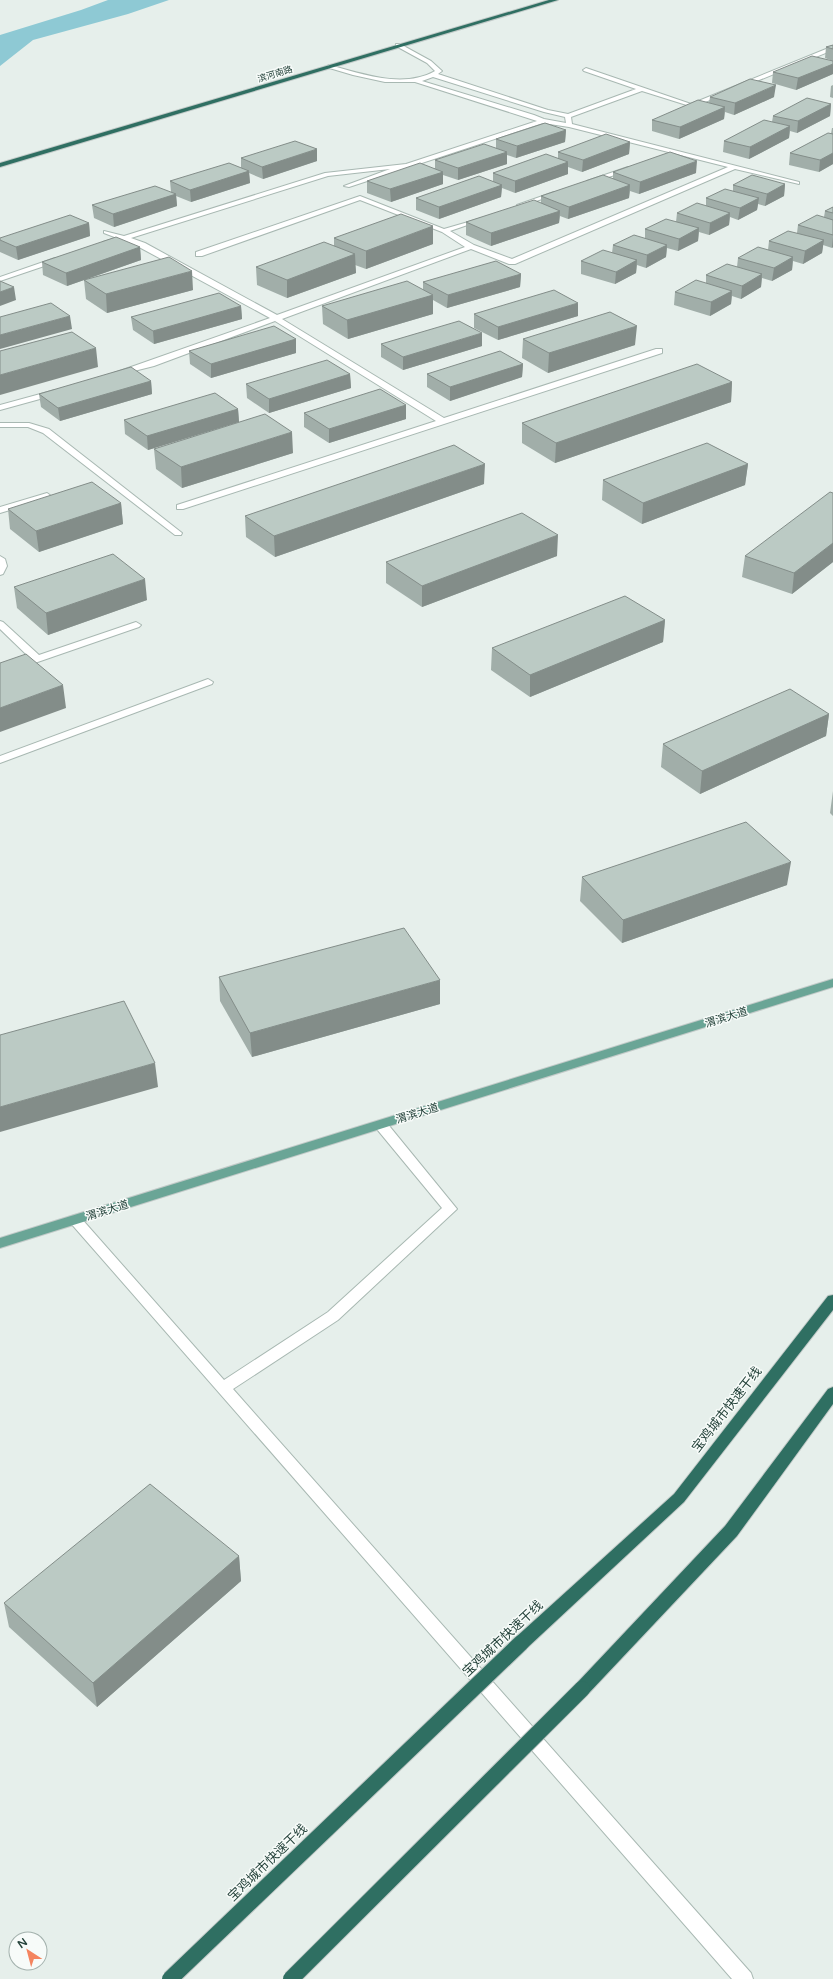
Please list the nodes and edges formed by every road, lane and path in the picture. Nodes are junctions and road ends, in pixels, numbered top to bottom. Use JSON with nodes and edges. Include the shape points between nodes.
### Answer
{"nodes":[{"id":1,"x":534,"y":0,"type":"edge"},
{"id":2,"x":555,"y":0,"type":"edge"},
{"id":3,"x":398,"y":45,"type":"junction"},
{"id":4,"x":833,"y":48,"type":"edge"},
{"id":5,"x":329,"y":67,"type":"junction"},
{"id":6,"x":586,"y":70,"type":"dead end"},
{"id":7,"x":434,"y":75,"type":"junction"},
{"id":8,"x":276,"y":76,"type":"dead end"},
{"id":9,"x":414,"y":80,"type":"junction"},
{"id":10,"x":643,"y":89,"type":"junction"},
{"id":11,"x":568,"y":116,"type":"junction"},
{"id":12,"x":542,"y":121,"type":"junction"},
{"id":13,"x":569,"y":125,"type":"junction"},
{"id":14,"x":676,"y":152,"type":"junction"},
{"id":15,"x":661,"y":157,"type":"edge"},
{"id":16,"x":0,"y":165,"type":"edge"},
{"id":17,"x":639,"y":165,"type":"edge"},
{"id":18,"x":404,"y":166,"type":"junction"},
{"id":19,"x":735,"y":167,"type":"junction"},
{"id":20,"x":586,"y":183,"type":"edge"},
{"id":21,"x":797,"y":183,"type":"dead end"},
{"id":22,"x":348,"y":186,"type":"dead end"},
{"id":23,"x":564,"y":190,"type":"edge"},
{"id":24,"x":511,"y":208,"type":"edge"},
{"id":25,"x":489,"y":216,"type":"edge"},
{"id":26,"x":444,"y":231,"type":"junction"},
{"id":27,"x":106,"y":232,"type":"dead end"},
{"id":28,"x":123,"y":238,"type":"junction"},
{"id":29,"x":101,"y":246,"type":"edge"},
{"id":30,"x":471,"y":247,"type":"junction"},
{"id":31,"x":199,"y":254,"type":"dead end"},
{"id":32,"x":65,"y":257,"type":"edge"},
{"id":33,"x":0,"y":279,"type":"edge"},
{"id":34,"x":274,"y":318,"type":"junction"},
{"id":35,"x":659,"y":351,"type":"dead end"},
{"id":36,"x":113,"y":375,"type":"edge"},
{"id":37,"x":60,"y":390,"type":"edge"},
{"id":38,"x":0,"y":408,"type":"edge"},
{"id":39,"x":444,"y":422,"type":"junction"},
{"id":40,"x":0,"y":425,"type":"edge"},
{"id":41,"x":107,"y":478,"type":"junction"},
{"id":42,"x":93,"y":482,"type":"edge"},
{"id":43,"x":57,"y":493,"type":"edge"},
{"id":44,"x":180,"y":507,"type":"dead end"},
{"id":45,"x":0,"y":510,"type":"edge"},
{"id":46,"x":178,"y":533,"type":"dead end"},
{"id":47,"x":0,"y":559,"type":"edge"},
{"id":48,"x":0,"y":572,"type":"edge"},
{"id":49,"x":0,"y":624,"type":"edge"},
{"id":50,"x":136,"y":625,"type":"dead end"},
{"id":51,"x":37,"y":659,"type":"junction"},
{"id":52,"x":0,"y":672,"type":"edge"},
{"id":53,"x":208,"y":682,"type":"dead end"},
{"id":54,"x":0,"y":760,"type":"edge"},
{"id":55,"x":833,"y":983,"type":"edge"},
{"id":56,"x":381,"y":1125,"type":"junction"},
{"id":57,"x":75,"y":1220,"type":"junction"},
{"id":58,"x":0,"y":1243,"type":"edge"},
{"id":59,"x":833,"y":1300,"type":"edge"},
{"id":60,"x":223,"y":1388,"type":"junction"},
{"id":61,"x":833,"y":1393,"type":"edge"},
{"id":62,"x":170,"y":1979,"type":"edge"},
{"id":63,"x":291,"y":1979,"type":"edge"},
{"id":64,"x":744,"y":1979,"type":"edge"}],
"edges":[{"from":1,"to":8,"type":"highway","name":"滨河南路"},
{"from":2,"to":3,"type":"highway","name":"滨河南路"},
{"from":3,"to":5,"type":"highway","name":"滨河南路"},
{"from":3,"to":7,"type":"street","via":[[429,62],[439,71]]},
{"from":4,"to":10,"type":"street","via":[[691,106]]},
{"from":5,"to":9,"type":"street","via":[[367,78],[401,82]]},
{"from":5,"to":16,"type":"highway","name":"滨河南路"},
{"from":6,"to":10,"type":"street"},
{"from":7,"to":9,"type":"street"},
{"from":7,"to":11,"type":"street"},
{"from":9,"to":12,"type":"street"},
{"from":10,"to":11,"type":"street"},
{"from":11,"to":13,"type":"street"},
{"from":12,"to":13,"type":"street"},
{"from":12,"to":18,"type":"street","via":[[495,140]]},
{"from":13,"to":14,"type":"street"},
{"from":14,"to":15,"type":"street"},
{"from":14,"to":19,"type":"street"},
{"from":17,"to":20,"type":"street"},
{"from":18,"to":22,"type":"street"},
{"from":18,"to":28,"type":"street","via":[[327,174]]},
{"from":19,"to":21,"type":"street"},
{"from":19,"to":30,"type":"street","via":[[512,262]]},
{"from":23,"to":24,"type":"street"},
{"from":25,"to":26,"type":"street"},
{"from":26,"to":30,"type":"street"},
{"from":26,"to":31,"type":"street","via":[[360,198]]},
{"from":27,"to":28,"type":"street"},
{"from":28,"to":29,"type":"street"},
{"from":28,"to":34,"type":"street","via":[[142,245]]},
{"from":30,"to":34,"type":"street"},
{"from":32,"to":33,"type":"street"},
{"from":34,"to":36,"type":"street","via":[[151,364]]},
{"from":34,"to":39,"type":"street"},
{"from":35,"to":39,"type":"street"},
{"from":37,"to":38,"type":"street"},
{"from":39,"to":44,"type":"street"},
{"from":40,"to":41,"type":"street","via":[[29,425],[46,431]]},
{"from":41,"to":42,"type":"street"},
{"from":41,"to":46,"type":"street"},
{"from":43,"to":45,"type":"street"},
{"from":47,"to":48,"type":"street"},
{"from":49,"to":51,"type":"street"},
{"from":50,"to":51,"type":"street"},
{"from":51,"to":52,"type":"street"},
{"from":53,"to":54,"type":"street"},
{"from":55,"to":56,"type":"main road","name":"渭滨大道"},
{"from":56,"to":57,"type":"main road","name":"渭滨大道"},
{"from":56,"to":60,"type":"street","via":[[450,1208],[333,1316]]},
{"from":57,"to":58,"type":"main road","name":"渭滨大道"},
{"from":57,"to":60,"type":"street"},
{"from":59,"to":62,"type":"highway","name":"宝鸡城市快速干线","bridge":true,"via":[[679,1498],[522,1643]]},
{"from":60,"to":64,"type":"street"},
{"from":61,"to":63,"type":"highway","bridge":true,"via":[[731,1531],[582,1689]]}]}
